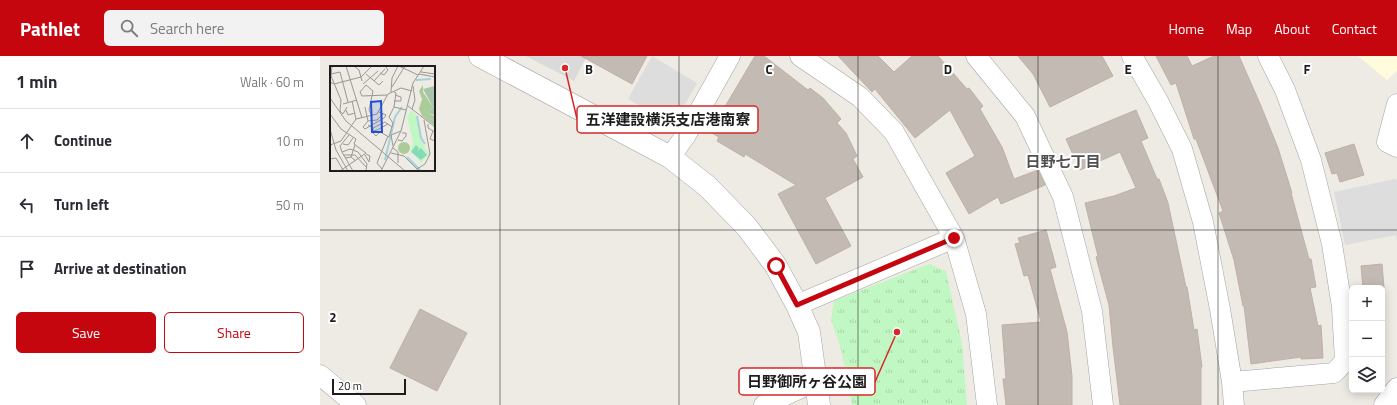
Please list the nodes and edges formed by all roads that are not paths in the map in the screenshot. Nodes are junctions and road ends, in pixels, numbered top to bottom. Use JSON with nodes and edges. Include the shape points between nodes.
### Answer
{"nodes":[{"id":1,"x":480,"y":56,"type":"edge"},
{"id":2,"x":730,"y":56,"type":"edge"},
{"id":3,"x":800,"y":56,"type":"edge"},
{"id":4,"x":976,"y":56,"type":"edge"},
{"id":5,"x":1132,"y":56,"type":"edge"},
{"id":6,"x":1268,"y":56,"type":"edge"},
{"id":7,"x":1397,"y":104,"type":"edge"},
{"id":8,"x":1397,"y":147,"type":"edge"},
{"id":9,"x":670,"y":157,"type":"junction"},
{"id":10,"x":954,"y":238,"type":"junction"},
{"id":11,"x":797,"y":305,"type":"junction"},
{"id":12,"x":320,"y":375,"type":"edge"},
{"id":13,"x":816,"y":381,"type":"junction"},
{"id":14,"x":1232,"y":382,"type":"junction"},
{"id":15,"x":1397,"y":388,"type":"edge"},
{"id":16,"x":356,"y":405,"type":"edge"},
{"id":17,"x":764,"y":405,"type":"edge"},
{"id":18,"x":819,"y":405,"type":"edge"},
{"id":19,"x":987,"y":405,"type":"edge"},
{"id":20,"x":1103,"y":405,"type":"edge"},
{"id":21,"x":1234,"y":405,"type":"edge"},
{"id":22,"x":1384,"y":405,"type":"edge"}],
"edges":[{"from":1,"to":9,"type":"street"},
{"from":2,"to":9,"type":"street","via":[[686,135]]},
{"from":3,"to":10,"type":"street","via":[[860,97],[894,132]]},
{"from":4,"to":20,"type":"street","via":[[1026,116],[1063,197],[1092,311]]},
{"from":5,"to":14,"type":"street","via":[[1182,149],[1204,222]]},
{"from":6,"to":14,"type":"street","via":[[1285,90],[1311,160],[1332,244],[1342,308],[1345,361],[1334,373]]},
{"from":7,"to":8,"type":"street","via":[[1387,142]]},
{"from":9,"to":11,"type":"street","via":[[707,186],[747,227],[776,266]]},
{"from":10,"to":11,"type":"street"},
{"from":10,"to":19,"type":"street","via":[[976,314]]},
{"from":11,"to":13,"type":"street","via":[[809,332]]},
{"from":12,"to":16,"type":"street"},
{"from":13,"to":17,"type":"street"},
{"from":13,"to":18,"type":"street"},
{"from":14,"to":21,"type":"street"},
{"from":15,"to":22,"type":"street"}]}
